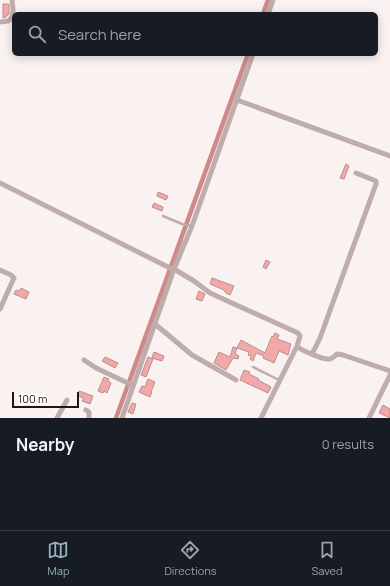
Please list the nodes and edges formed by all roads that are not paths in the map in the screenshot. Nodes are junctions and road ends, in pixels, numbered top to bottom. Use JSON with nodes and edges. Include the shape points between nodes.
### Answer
{"nodes":[{"id":1,"x":12,"y":0,"type":"edge"},
{"id":2,"x":273,"y":0,"type":"edge"},
{"id":3,"x":13,"y":12,"type":"edge"},
{"id":4,"x":269,"y":12,"type":"edge"},
{"id":5,"x":12,"y":18,"type":"edge"},
{"id":6,"x":0,"y":22,"type":"edge"},
{"id":7,"x":252,"y":56,"type":"edge"},
{"id":8,"x":237,"y":100,"type":"junction"},
{"id":9,"x":390,"y":156,"type":"edge"},
{"id":10,"x":356,"y":174,"type":"dead end"},
{"id":11,"x":0,"y":183,"type":"edge"},
{"id":12,"x":163,"y":216,"type":"dead end"},
{"id":13,"x":190,"y":226,"type":"junction"},
{"id":14,"x":174,"y":269,"type":"junction"},
{"id":15,"x":0,"y":270,"type":"edge"},
{"id":16,"x":0,"y":309,"type":"edge"},
{"id":17,"x":155,"y":324,"type":"junction"},
{"id":18,"x":296,"y":346,"type":"junction"},
{"id":19,"x":312,"y":354,"type":"junction"},
{"id":20,"x":84,"y":360,"type":"dead end"},
{"id":21,"x":253,"y":368,"type":"dead end"},
{"id":22,"x":390,"y":371,"type":"edge"},
{"id":23,"x":390,"y":375,"type":"edge"},
{"id":24,"x":236,"y":380,"type":"dead end"},
{"id":25,"x":280,"y":380,"type":"junction"},
{"id":26,"x":129,"y":384,"type":"junction"},
{"id":27,"x":67,"y":400,"type":"dead end"},
{"id":28,"x":86,"y":410,"type":"dead end"},
{"id":29,"x":57,"y":418,"type":"edge"},
{"id":30,"x":89,"y":418,"type":"edge"},
{"id":31,"x":122,"y":418,"type":"edge"},
{"id":32,"x":261,"y":418,"type":"edge"},
{"id":33,"x":369,"y":418,"type":"edge"}],
"edges":[{"from":1,"to":3,"type":"street"},
{"from":2,"to":4,"type":"street"},
{"from":5,"to":6,"type":"street"},
{"from":7,"to":8,"type":"street"},
{"from":8,"to":9,"type":"street"},
{"from":8,"to":13,"type":"street"},
{"from":10,"to":19,"type":"street","via":[[376,181],[376,184]]},
{"from":11,"to":14,"type":"street"},
{"from":12,"to":13,"type":"lane"},
{"from":13,"to":14,"type":"street"},
{"from":14,"to":17,"type":"street"},
{"from":14,"to":18,"type":"street","via":[[210,294],[298,333],[300,336]]},
{"from":15,"to":16,"type":"street","via":[[14,278]]},
{"from":17,"to":24,"type":"street","via":[[192,355]]},
{"from":17,"to":26,"type":"street"},
{"from":18,"to":19,"type":"street"},
{"from":18,"to":25,"type":"street"},
{"from":19,"to":22,"type":"street","via":[[332,359],[340,354]]},
{"from":20,"to":26,"type":"street"},
{"from":21,"to":25,"type":"lane"},
{"from":23,"to":33,"type":"street"},
{"from":25,"to":32,"type":"street"},
{"from":26,"to":31,"type":"street"},
{"from":27,"to":29,"type":"street"},
{"from":28,"to":30,"type":"street","via":[[89,412]]}]}
